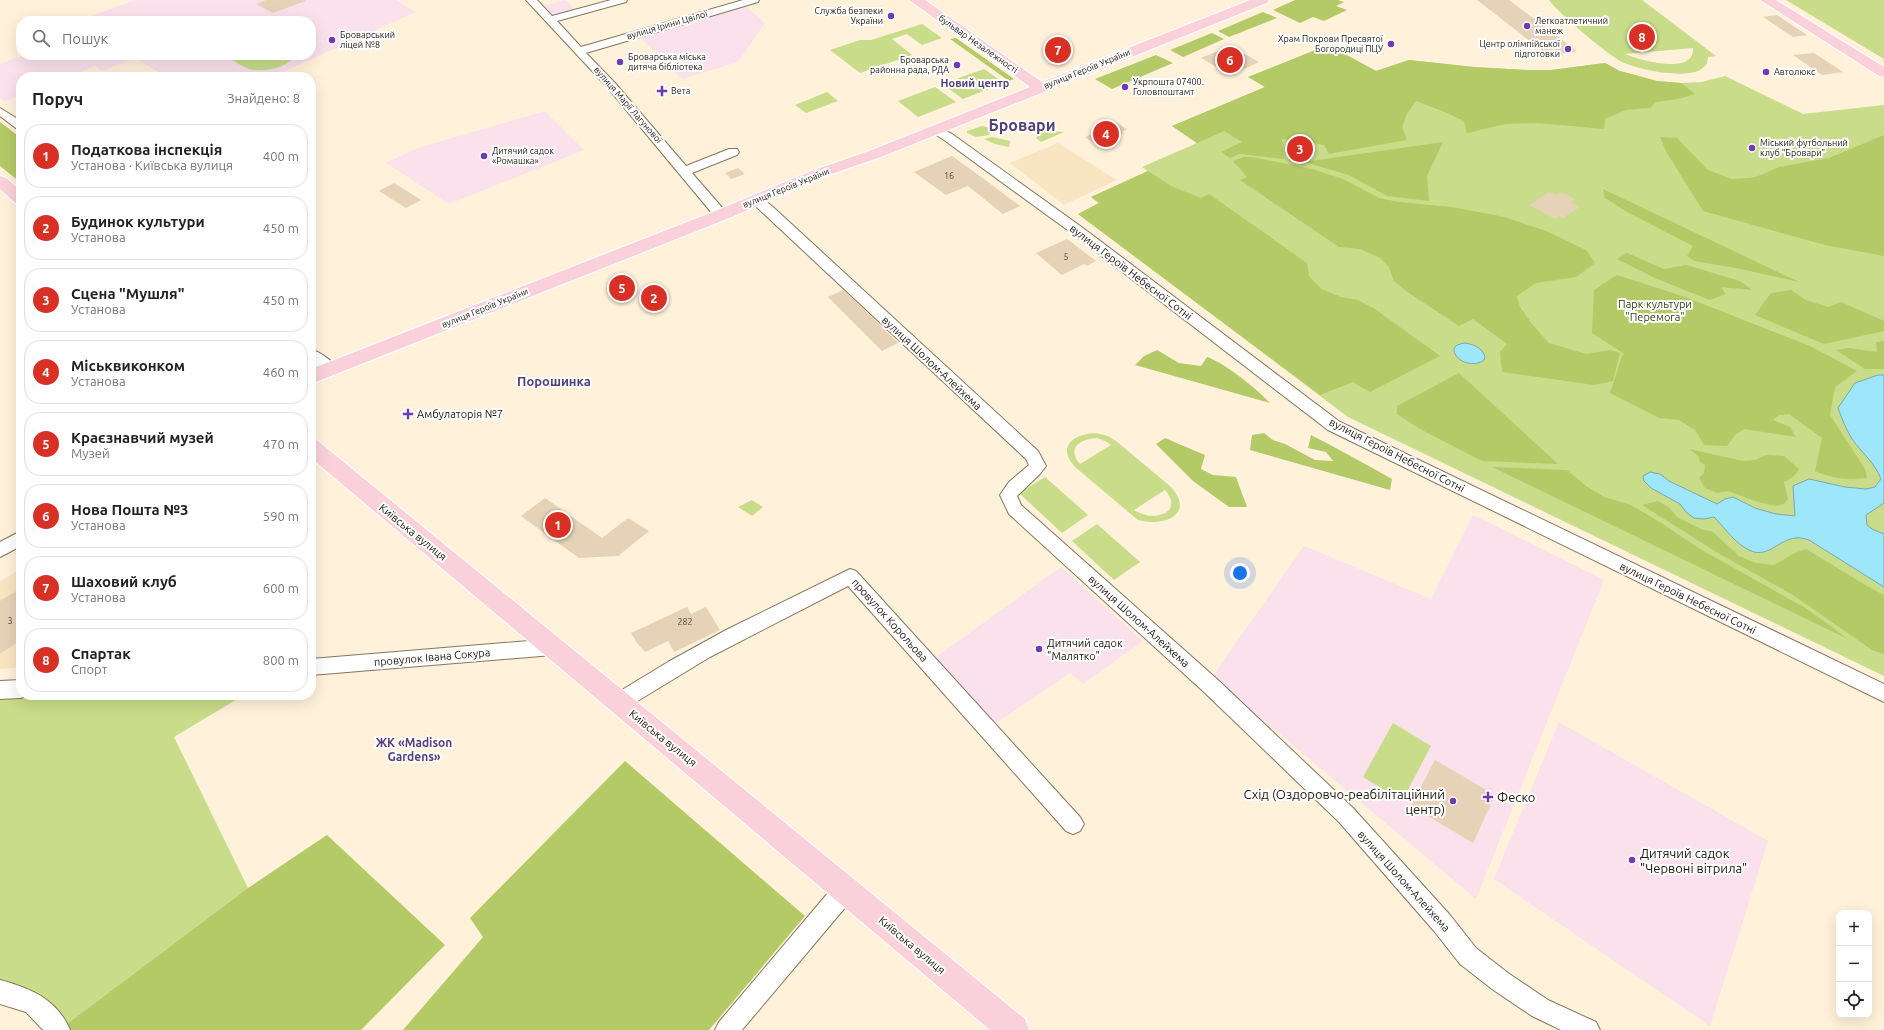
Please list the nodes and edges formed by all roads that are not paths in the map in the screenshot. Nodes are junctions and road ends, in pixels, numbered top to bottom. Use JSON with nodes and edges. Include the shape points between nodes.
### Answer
{"nodes":[{"id":1,"x":531,"y":0,"type":"edge"},
{"id":2,"x":622,"y":0,"type":"edge"},
{"id":3,"x":754,"y":0,"type":"edge"},
{"id":4,"x":916,"y":0,"type":"edge"},
{"id":5,"x":1262,"y":0,"type":"edge"},
{"id":6,"x":1767,"y":0,"type":"edge"},
{"id":7,"x":549,"y":20,"type":"junction"},
{"id":8,"x":580,"y":51,"type":"junction"},
{"id":9,"x":1884,"y":73,"type":"edge"},
{"id":10,"x":1040,"y":88,"type":"junction"},
{"id":11,"x":0,"y":111,"type":"edge"},
{"id":12,"x":16,"y":122,"type":"edge"},
{"id":13,"x":935,"y":130,"type":"junction"},
{"id":14,"x":733,"y":152,"type":"dead end"},
{"id":15,"x":685,"y":171,"type":"junction"},
{"id":16,"x":0,"y":181,"type":"edge"},
{"id":17,"x":16,"y":195,"type":"edge"},
{"id":18,"x":755,"y":200,"type":"junction"},
{"id":19,"x":721,"y":215,"type":"junction"},
{"id":20,"x":316,"y":358,"type":"edge"},
{"id":21,"x":331,"y":370,"type":"junction"},
{"id":22,"x":316,"y":375,"type":"edge"},
{"id":23,"x":316,"y":450,"type":"edge"},
{"id":24,"x":16,"y":541,"type":"edge"},
{"id":25,"x":0,"y":550,"type":"edge"},
{"id":26,"x":553,"y":647,"type":"junction"},
{"id":27,"x":316,"y":667,"type":"edge"},
{"id":28,"x":16,"y":689,"type":"edge"},
{"id":29,"x":0,"y":690,"type":"edge"},
{"id":30,"x":1884,"y":693,"type":"edge"},
{"id":31,"x":619,"y":702,"type":"junction"},
{"id":32,"x":1073,"y":824,"type":"dead end"},
{"id":33,"x":846,"y":888,"type":"junction"},
{"id":34,"x":0,"y":992,"type":"edge"},
{"id":35,"x":58,"y":1030,"type":"edge"},
{"id":36,"x":727,"y":1030,"type":"edge"},
{"id":37,"x":1014,"y":1030,"type":"edge"},
{"id":38,"x":1588,"y":1030,"type":"edge"}],
"edges":[{"from":1,"to":7,"type":"street","name":"вулиця Марії Лагунової"},
{"from":2,"to":7,"type":"street"},
{"from":3,"to":8,"type":"street","name":"вулиця Ірини Цвілої"},
{"from":4,"to":10,"type":"main road","name":"бульвар Незалежності"},
{"from":5,"to":10,"type":"main road","name":"вулиця Героїв України"},
{"from":6,"to":9,"type":"main road"},
{"from":7,"to":8,"type":"street","name":"вулиця Марії Лагунової"},
{"from":8,"to":15,"type":"street","name":"вулиця Марії Лагунової"},
{"from":10,"to":13,"type":"main road","name":"вулиця Героїв України"},
{"from":11,"to":12,"type":"street"},
{"from":13,"to":18,"type":"main road","name":"вулиця Героїв України"},
{"from":13,"to":30,"type":"street","name":"вулиця Героїв Небесної Сотні","via":[[1078,231],[1334,426]]},
{"from":14,"to":15,"type":"street"},
{"from":15,"to":19,"type":"street","name":"вулиця Марії Лагунової"},
{"from":16,"to":17,"type":"main road"},
{"from":18,"to":19,"type":"main road","name":"вулиця Героїв України"},
{"from":18,"to":38,"type":"street","name":"вулиця Шолом-Алейхема","via":[[1032,455],[1038,466],[1015,485],[1008,495],[1015,509],[1211,686],[1346,815],[1442,922],[1468,956],[1540,1008]]},
{"from":19,"to":21,"type":"main road","name":"вулиця Героїв України"},
{"from":20,"to":21,"type":"street"},
{"from":21,"to":22,"type":"main road","name":"вулиця Героїв України"},
{"from":23,"to":26,"type":"main road","name":"Київська вулиця"},
{"from":24,"to":25,"type":"street"},
{"from":26,"to":27,"type":"street","name":"провулок Івана Сокура"},
{"from":26,"to":31,"type":"main road","name":"Київська вулиця"},
{"from":28,"to":29,"type":"street"},
{"from":31,"to":32,"type":"street","name":"провулок Корольова","via":[[652,680],[850,576]]},
{"from":31,"to":33,"type":"main road","name":"Київська вулиця"},
{"from":33,"to":36,"type":"street"},
{"from":33,"to":37,"type":"main road","name":"Київська вулиця"},
{"from":34,"to":35,"type":"street","via":[[31,1000],[42,1009]]}]}
